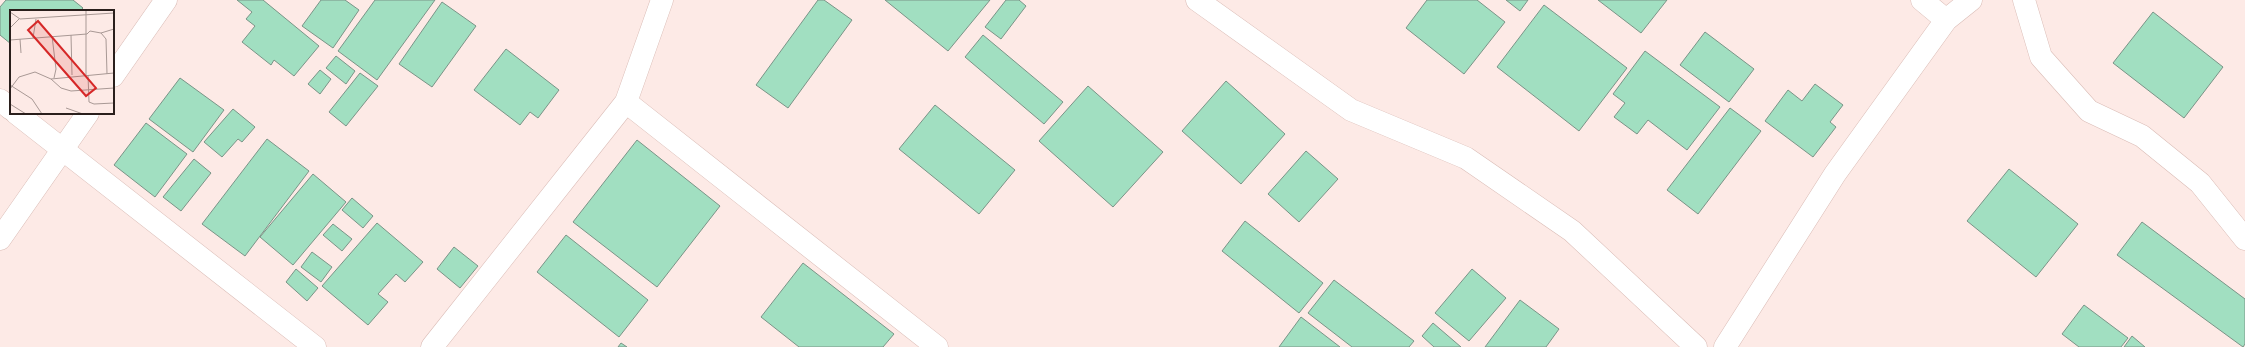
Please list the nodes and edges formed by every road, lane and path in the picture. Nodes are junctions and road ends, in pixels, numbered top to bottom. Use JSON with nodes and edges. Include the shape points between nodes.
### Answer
{"nodes":[{"id":1,"x":166,"y":0,"type":"edge"},
{"id":2,"x":662,"y":0,"type":"edge"},
{"id":3,"x":1197,"y":0,"type":"edge"},
{"id":4,"x":1922,"y":0,"type":"edge"},
{"id":5,"x":1971,"y":0,"type":"edge"},
{"id":6,"x":2024,"y":0,"type":"edge"},
{"id":7,"x":1946,"y":20,"type":"junction"},
{"id":8,"x":114,"y":75,"type":"edge"},
{"id":9,"x":0,"y":100,"type":"edge"},
{"id":10,"x":626,"y":102,"type":"junction"},
{"id":11,"x":10,"y":108,"type":"edge"},
{"id":12,"x":17,"y":114,"type":"edge"},
{"id":13,"x":87,"y":114,"type":"edge"},
{"id":14,"x":62,"y":150,"type":"junction"},
{"id":15,"x":0,"y":239,"type":"edge"},
{"id":16,"x":2245,"y":239,"type":"edge"},
{"id":17,"x":315,"y":347,"type":"edge"},
{"id":18,"x":432,"y":347,"type":"edge"},
{"id":19,"x":937,"y":347,"type":"edge"},
{"id":20,"x":1696,"y":347,"type":"edge"},
{"id":21,"x":1725,"y":347,"type":"edge"}],
"edges":[{"from":1,"to":8,"type":"street"},
{"from":2,"to":10,"type":"street"},
{"from":3,"to":20,"type":"street","via":[[1351,110],[1466,158],[1572,231]]},
{"from":4,"to":7,"type":"street"},
{"from":5,"to":7,"type":"street"},
{"from":6,"to":16,"type":"street","via":[[2041,57],[2089,111],[2142,136],[2200,183]]},
{"from":7,"to":21,"type":"street","via":[[1835,174]]},
{"from":9,"to":11,"type":"street"},
{"from":10,"to":18,"type":"street"},
{"from":10,"to":19,"type":"street"},
{"from":12,"to":14,"type":"street"},
{"from":13,"to":14,"type":"street"},
{"from":14,"to":15,"type":"street"},
{"from":14,"to":17,"type":"street"}]}
